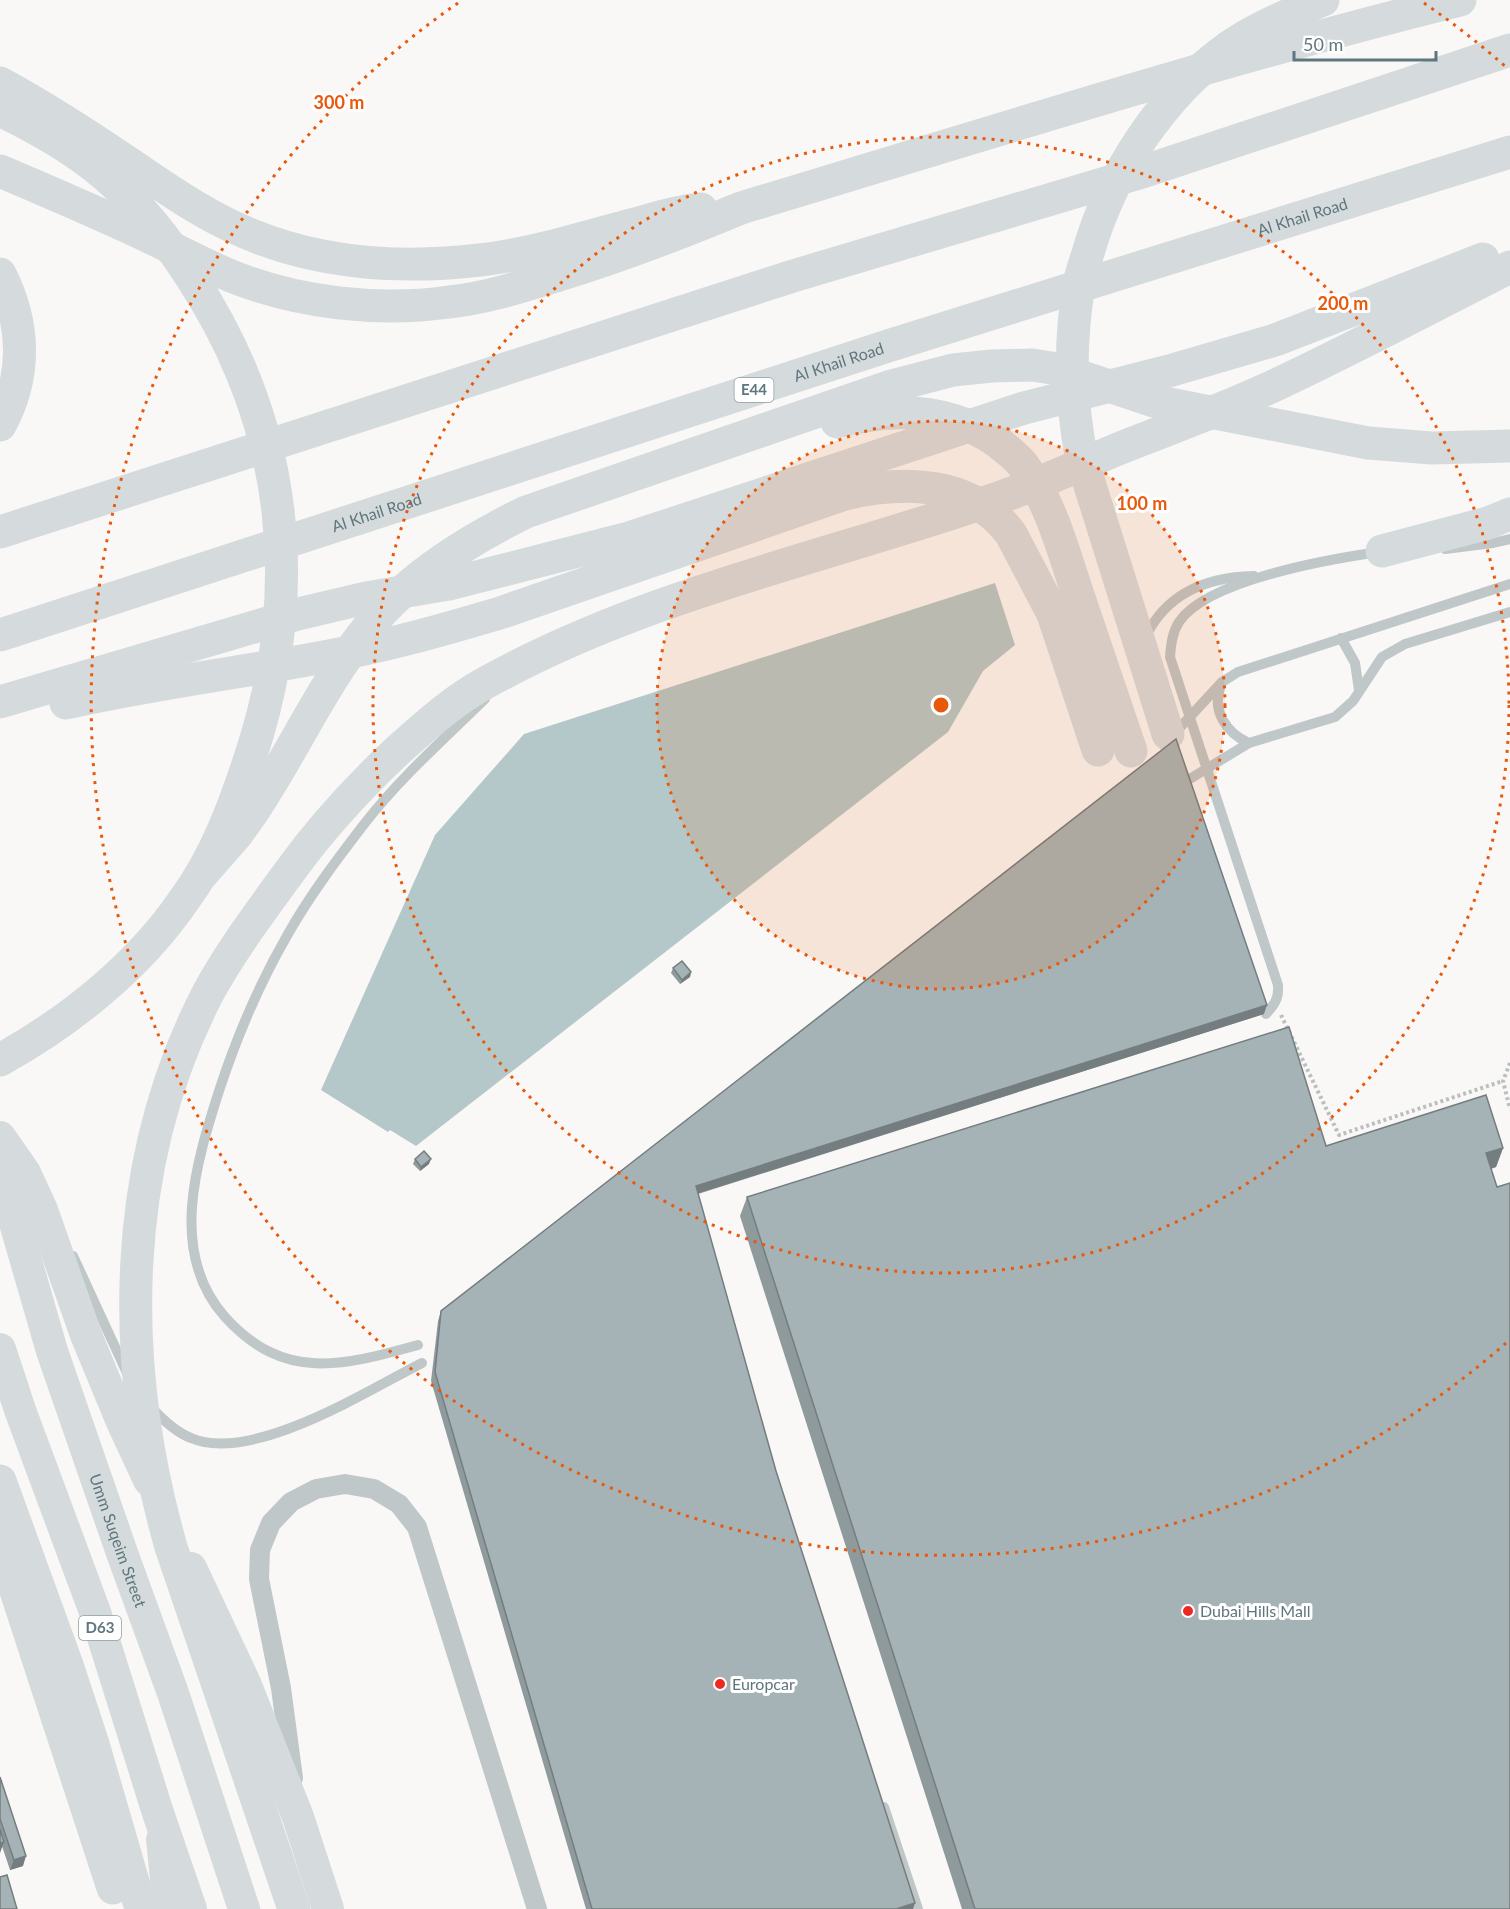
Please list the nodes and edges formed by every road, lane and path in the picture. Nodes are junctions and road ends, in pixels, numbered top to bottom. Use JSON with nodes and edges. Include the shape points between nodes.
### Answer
{"nodes":[{"id":1,"x":1323,"y":0,"type":"edge"},
{"id":2,"x":1460,"y":0,"type":"edge"},
{"id":3,"x":1510,"y":50,"type":"edge"},
{"id":4,"x":0,"y":83,"type":"edge"},
{"id":5,"x":0,"y":110,"type":"edge"},
{"id":6,"x":1510,"y":152,"type":"edge"},
{"id":7,"x":0,"y":171,"type":"edge"},
{"id":8,"x":741,"y":208,"type":"junction"},
{"id":9,"x":1510,"y":254,"type":"edge"},
{"id":10,"x":1510,"y":267,"type":"edge"},
{"id":11,"x":0,"y":274,"type":"edge"},
{"id":12,"x":0,"y":425,"type":"edge"},
{"id":13,"x":1510,"y":446,"type":"edge"},
{"id":14,"x":707,"y":450,"type":"junction"},
{"id":15,"x":1510,"y":514,"type":"edge"},
{"id":16,"x":0,"y":532,"type":"edge"},
{"id":17,"x":1510,"y":539,"type":"edge"},
{"id":18,"x":1382,"y":551,"type":"junction"},
{"id":19,"x":1263,"y":576,"type":"junction"},
{"id":20,"x":1510,"y":584,"type":"edge"},
{"id":21,"x":1510,"y":612,"type":"edge"},
{"id":22,"x":0,"y":635,"type":"edge"},
{"id":23,"x":1341,"y":638,"type":"junction"},
{"id":24,"x":523,"y":663,"type":"junction"},
{"id":25,"x":1222,"y":682,"type":"junction"},
{"id":26,"x":1359,"y":690,"type":"junction"},
{"id":27,"x":0,"y":702,"type":"edge"},
{"id":28,"x":0,"y":717,"type":"edge"},
{"id":29,"x":1165,"y":732,"type":"junction"},
{"id":30,"x":1249,"y":743,"type":"junction"},
{"id":31,"x":1098,"y":750,"type":"dead end"},
{"id":32,"x":1131,"y":751,"type":"dead end"},
{"id":33,"x":1188,"y":780,"type":"edge"},
{"id":34,"x":201,"y":875,"type":"junction"},
{"id":35,"x":1276,"y":1003,"type":"junction"},
{"id":36,"x":1266,"y":1014,"type":"edge"},
{"id":37,"x":0,"y":1060,"type":"edge"},
{"id":38,"x":1510,"y":1063,"type":"edge"},
{"id":39,"x":1503,"y":1081,"type":"junction"},
{"id":40,"x":1510,"y":1109,"type":"edge"},
{"id":41,"x":0,"y":1137,"type":"edge"},
{"id":42,"x":0,"y":1171,"type":"edge"},
{"id":43,"x":42,"y":1210,"type":"junction"},
{"id":44,"x":418,"y":1345,"type":"dead end"},
{"id":45,"x":0,"y":1349,"type":"edge"},
{"id":46,"x":422,"y":1363,"type":"dead end"},
{"id":47,"x":0,"y":1481,"type":"edge"},
{"id":48,"x":0,"y":1542,"type":"edge"},
{"id":49,"x":0,"y":1575,"type":"edge"},
{"id":50,"x":20,"y":1606,"type":"junction"},
{"id":51,"x":881,"y":1796,"type":"edge"},
{"id":52,"x":158,"y":1814,"type":"junction"},
{"id":53,"x":298,"y":1817,"type":"junction"},
{"id":54,"x":132,"y":1902,"type":"edge"},
{"id":55,"x":167,"y":1909,"type":"edge"},
{"id":56,"x":191,"y":1909,"type":"edge"},
{"id":57,"x":244,"y":1909,"type":"edge"},
{"id":58,"x":294,"y":1909,"type":"edge"},
{"id":59,"x":328,"y":1909,"type":"edge"},
{"id":60,"x":537,"y":1909,"type":"edge"},
{"id":61,"x":918,"y":1909,"type":"edge"}],
"edges":[{"from":1,"to":29,"type":"highway","via":[[1230,46],[1180,91],[1152,124],[1122,172],[1095,229],[1079,282],[1071,381],[1074,421],[1082,460]]},
{"from":2,"to":8,"type":"highway","via":[[1214,66]]},
{"from":3,"to":16,"type":"highway","via":[[1139,173],[793,276]]},
{"from":4,"to":8,"type":"highway","via":[[194,207],[267,241],[325,257],[384,264],[480,260],[523,253],[688,210]]},
{"from":5,"to":34,"type":"highway","via":[[58,141],[98,169],[161,235],[220,324],[262,432],[281,536],[276,657],[267,705],[246,772]]},
{"from":6,"to":22,"type":"highway","name":"Al Khail Road","number":"E44","via":[[891,345]]},
{"from":7,"to":8,"type":"highway","via":[[231,276],[331,302],[383,306],[448,303],[492,295],[601,262]]},
{"from":9,"to":27,"type":"highway","via":[[1491,256],[1275,340],[1024,408],[629,538],[469,579],[298,614]]},
{"from":10,"to":24,"type":"highway","via":[[1280,383],[1004,496],[673,600]]},
{"from":11,"to":12,"type":"highway","via":[[15,308],[21,345],[17,385]]},
{"from":13,"to":14,"type":"highway","via":[[1432,448],[1368,443],[1154,401],[1058,369],[1012,365],[953,370],[909,380]]},
{"from":14,"to":32,"type":"highway","via":[[896,412],[939,416],[992,438],[1021,462],[1047,505]]},
{"from":14,"to":34,"type":"highway","via":[[518,516],[458,549],[403,591],[358,641],[252,813]]},
{"from":15,"to":18,"type":"highway"},
{"from":17,"to":18,"type":"lane","via":[[1463,548]]},
{"from":18,"to":19,"type":"lane"},
{"from":19,"to":29,"type":"lane","via":[[1240,576],[1195,588],[1171,602],[1153,622],[1140,656],[1139,674]]},
{"from":19,"to":35,"type":"lane","via":[[1219,592],[1190,609],[1178,623],[1170,657],[1278,985]]},
{"from":20,"to":23,"type":"lane"},
{"from":21,"to":26,"type":"lane","via":[[1394,649],[1382,657]]},
{"from":23,"to":25,"type":"lane","via":[[1246,668]]},
{"from":23,"to":26,"type":"lane","via":[[1355,663]]},
{"from":24,"to":44,"type":"lane","via":[[384,799],[289,932],[238,1036],[194,1181],[191,1231],[197,1270],[220,1311],[252,1342],[285,1359],[315,1364],[357,1360]]},
{"from":24,"to":58,"type":"highway","via":[[483,684],[437,716],[377,770],[318,834],[226,962],[189,1035],[152,1152],[139,1230],[135,1311],[144,1430],[171,1548]]},
{"from":25,"to":29,"type":"lane"},
{"from":25,"to":30,"type":"lane","via":[[1218,700],[1221,718],[1233,734]]},
{"from":26,"to":30,"type":"lane","via":[[1335,717]]},
{"from":28,"to":31,"type":"highway","via":[[347,652],[450,628],[831,498],[860,490],[917,486],[965,497],[987,509],[1011,534],[1053,614]]},
{"from":30,"to":33,"type":"lane"},
{"from":34,"to":37,"type":"highway","via":[[169,921],[119,974],[58,1023]]},
{"from":35,"to":36,"type":"lane"},
{"from":35,"to":39,"type":"path","via":[[1339,1135]]},
{"from":38,"to":39,"type":"path"},
{"from":39,"to":40,"type":"path"},
{"from":41,"to":43,"type":"main road","via":[[25,1173]]},
{"from":42,"to":57,"type":"main road","name":"Umm Suqeim Street","number":"D63","via":[[52,1351],[173,1693]]},
{"from":43,"to":46,"type":"lane","via":[[67,1243],[139,1394],[163,1419],[192,1438],[229,1443],[271,1435]]},
{"from":43,"to":53,"type":"main road","via":[[122,1422],[245,1683]]},
{"from":45,"to":52,"type":"main road","number":"D63","via":[[95,1612]]},
{"from":47,"to":54,"type":"highway","via":[[63,1654],[118,1823]]},
{"from":48,"to":50,"type":"highway"},
{"from":49,"to":50,"type":"highway"},
{"from":50,"to":54,"type":"highway"},
{"from":51,"to":61,"type":"lane"},
{"from":52,"to":55,"type":"main road"},
{"from":52,"to":56,"type":"main road","number":"D63"},
{"from":53,"to":59,"type":"main road"},
{"from":53,"to":60,"type":"street","via":[[281,1688],[259,1579],[260,1550],[272,1523],[291,1502],[316,1489],[345,1484],[374,1489],[399,1504],[417,1527]]}]}
